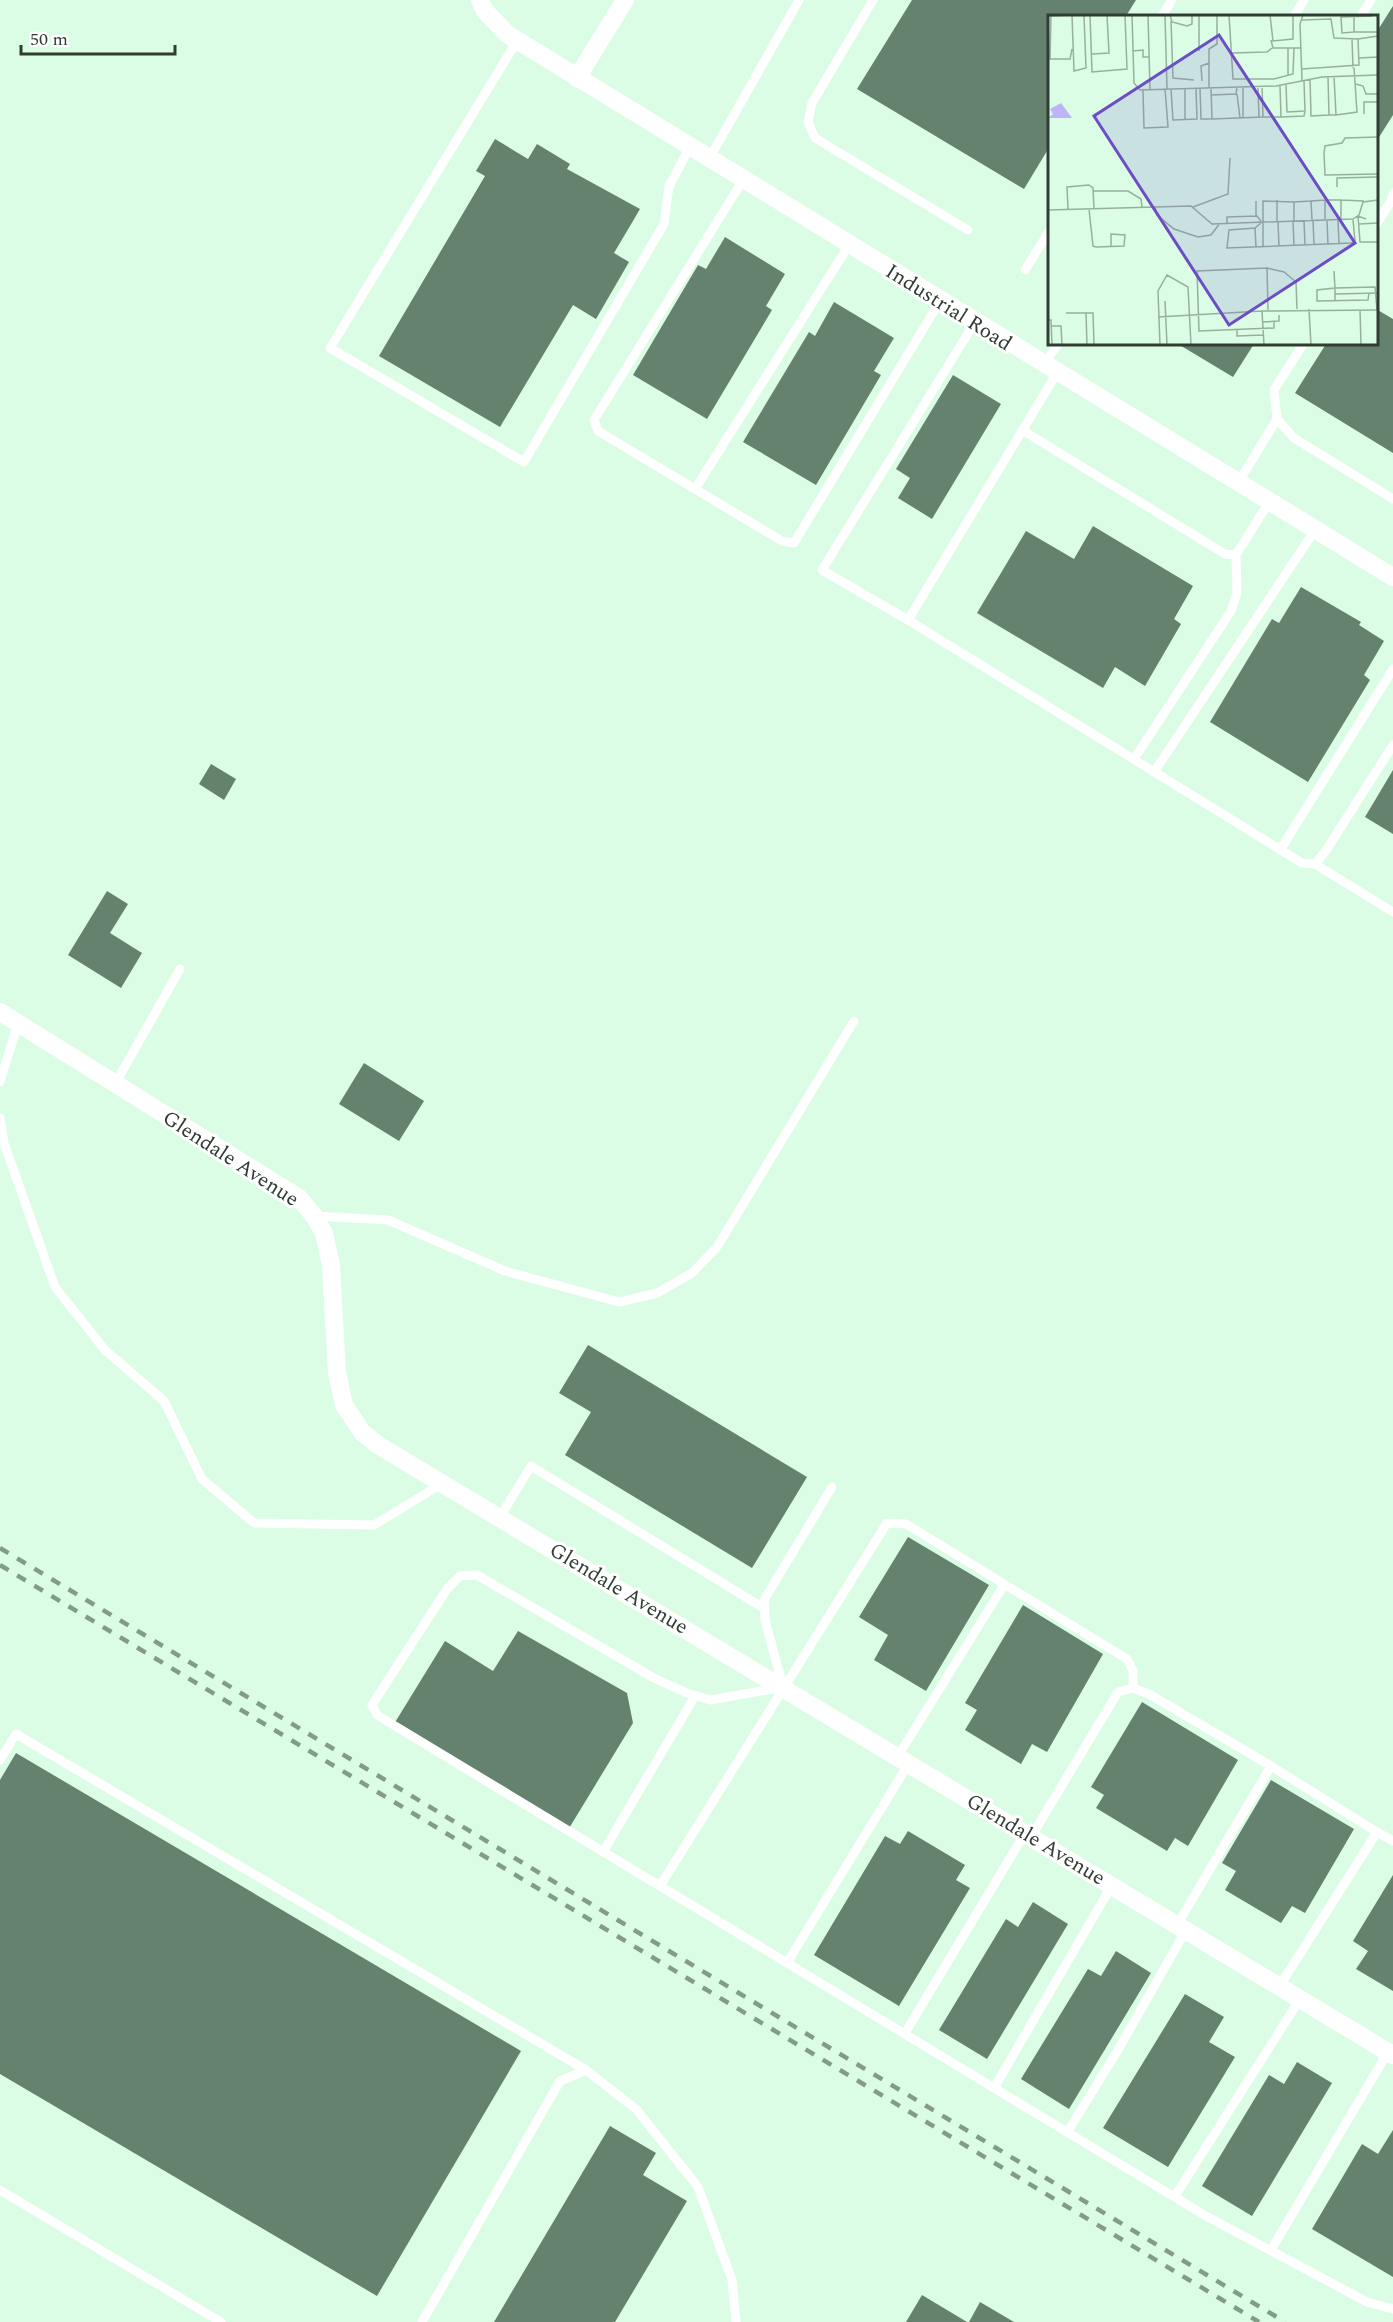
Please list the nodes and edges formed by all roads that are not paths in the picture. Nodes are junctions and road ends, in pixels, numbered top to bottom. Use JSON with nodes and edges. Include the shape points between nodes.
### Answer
{"nodes":[{"id":1,"x":480,"y":0,"type":"edge"},
{"id":2,"x":625,"y":0,"type":"edge"},
{"id":3,"x":799,"y":0,"type":"edge"},
{"id":4,"x":873,"y":0,"type":"edge"},
{"id":5,"x":1172,"y":0,"type":"edge"},
{"id":6,"x":1305,"y":0,"type":"edge"},
{"id":7,"x":1371,"y":0,"type":"edge"},
{"id":8,"x":1163,"y":15,"type":"edge"},
{"id":9,"x":1295,"y":15,"type":"edge"},
{"id":10,"x":1362,"y":15,"type":"edge"},
{"id":11,"x":512,"y":38,"type":"junction"},
{"id":12,"x":577,"y":78,"type":"junction"},
{"id":13,"x":690,"y":147,"type":"junction"},
{"id":14,"x":709,"y":159,"type":"junction"},
{"id":15,"x":743,"y":180,"type":"junction"},
{"id":16,"x":1392,"y":199,"type":"edge"},
{"id":17,"x":1378,"y":223,"type":"edge"},
{"id":18,"x":968,"y":230,"type":"dead end"},
{"id":19,"x":1048,"y":233,"type":"edge"},
{"id":20,"x":849,"y":245,"type":"junction"},
{"id":21,"x":1025,"y":270,"type":"dead end"},
{"id":22,"x":940,"y":301,"type":"junction"},
{"id":23,"x":975,"y":322,"type":"junction"},
{"id":24,"x":1058,"y":345,"type":"edge"},
{"id":25,"x":1302,"y":345,"type":"edge"},
{"id":26,"x":1050,"y":369,"type":"junction"},
{"id":27,"x":1277,"y":418,"type":"junction"},
{"id":28,"x":1022,"y":430,"type":"junction"},
{"id":29,"x":1238,"y":483,"type":"junction"},
{"id":30,"x":695,"y":489,"type":"junction"},
{"id":31,"x":1393,"y":499,"type":"edge"},
{"id":32,"x":1269,"y":502,"type":"junction"},
{"id":33,"x":1316,"y":530,"type":"junction"},
{"id":34,"x":1236,"y":555,"type":"junction"},
{"id":35,"x":1393,"y":578,"type":"edge"},
{"id":36,"x":908,"y":620,"type":"junction"},
{"id":37,"x":1393,"y":669,"type":"edge"},
{"id":38,"x":1393,"y":745,"type":"edge"},
{"id":39,"x":1134,"y":759,"type":"junction"},
{"id":40,"x":1154,"y":772,"type":"junction"},
{"id":41,"x":1280,"y":849,"type":"junction"},
{"id":42,"x":1315,"y":864,"type":"junction"},
{"id":43,"x":1393,"y":912,"type":"edge"},
{"id":44,"x":180,"y":969,"type":"dead end"},
{"id":45,"x":0,"y":1012,"type":"edge"},
{"id":46,"x":854,"y":1021,"type":"dead end"},
{"id":47,"x":18,"y":1023,"type":"junction"},
{"id":48,"x":0,"y":1082,"type":"edge"},
{"id":49,"x":115,"y":1084,"type":"junction"},
{"id":50,"x":0,"y":1118,"type":"edge"},
{"id":51,"x":314,"y":1216,"type":"junction"},
{"id":52,"x":443,"y":1483,"type":"junction"},
{"id":53,"x":832,"y":1487,"type":"dead end"},
{"id":54,"x":500,"y":1517,"type":"junction"},
{"id":55,"x":1004,"y":1585,"type":"junction"},
{"id":56,"x":765,"y":1609,"type":"junction"},
{"id":57,"x":783,"y":1687,"type":"junction"},
{"id":58,"x":1133,"y":1688,"type":"junction"},
{"id":59,"x":695,"y":1696,"type":"junction"},
{"id":60,"x":904,"y":1759,"type":"junction"},
{"id":61,"x":0,"y":1760,"type":"edge"},
{"id":62,"x":1271,"y":1766,"type":"junction"},
{"id":63,"x":1377,"y":1832,"type":"junction"},
{"id":64,"x":1028,"y":1835,"type":"junction"},
{"id":65,"x":1393,"y":1841,"type":"edge"},
{"id":66,"x":603,"y":1852,"type":"junction"},
{"id":67,"x":1112,"y":1885,"type":"junction"},
{"id":68,"x":660,"y":1886,"type":"junction"},
{"id":69,"x":1181,"y":1927,"type":"junction"},
{"id":70,"x":787,"y":1963,"type":"junction"},
{"id":71,"x":1279,"y":1987,"type":"junction"},
{"id":72,"x":1300,"y":1999,"type":"junction"},
{"id":73,"x":905,"y":2033,"type":"junction"},
{"id":74,"x":1390,"y":2054,"type":"edge"},
{"id":75,"x":586,"y":2070,"type":"junction"},
{"id":76,"x":994,"y":2088,"type":"junction"},
{"id":77,"x":1068,"y":2131,"type":"junction"},
{"id":78,"x":0,"y":2190,"type":"edge"},
{"id":79,"x":1175,"y":2196,"type":"junction"},
{"id":80,"x":1271,"y":2250,"type":"junction"},
{"id":81,"x":1393,"y":2309,"type":"edge"},
{"id":82,"x":221,"y":2322,"type":"edge"},
{"id":83,"x":422,"y":2322,"type":"edge"},
{"id":84,"x":736,"y":2322,"type":"edge"}],
"edges":[{"from":1,"to":11,"type":"street","name":"Industrial Road","via":[[485,11]]},
{"from":2,"to":12,"type":"street"},
{"from":3,"to":14,"type":"lane"},
{"from":4,"to":18,"type":"lane","via":[[812,103],[808,123],[815,138]]},
{"from":5,"to":8,"type":"lane"},
{"from":6,"to":9,"type":"lane"},
{"from":7,"to":10,"type":"lane"},
{"from":11,"to":12,"type":"street","name":"Industrial Road"},
{"from":11,"to":13,"type":"lane","via":[[330,348],[524,462],[664,224],[669,186]]},
{"from":12,"to":13,"type":"street","name":"Industrial Road"},
{"from":13,"to":14,"type":"street","name":"Industrial Road"},
{"from":14,"to":15,"type":"street","name":"Industrial Road"},
{"from":15,"to":20,"type":"street","name":"Industrial Road"},
{"from":15,"to":30,"type":"lane","via":[[594,420],[598,431]]},
{"from":16,"to":17,"type":"lane"},
{"from":19,"to":21,"type":"lane"},
{"from":20,"to":22,"type":"street","name":"Industrial Road"},
{"from":20,"to":30,"type":"lane"},
{"from":22,"to":23,"type":"street","name":"Industrial Road"},
{"from":22,"to":30,"type":"lane","via":[[794,543],[782,542]]},
{"from":23,"to":26,"type":"street","name":"Industrial Road"},
{"from":23,"to":36,"type":"lane","via":[[822,570]]},
{"from":24,"to":26,"type":"lane"},
{"from":25,"to":27,"type":"lane","via":[[1274,390]]},
{"from":26,"to":28,"type":"lane"},
{"from":26,"to":29,"type":"street","name":"Industrial Road"},
{"from":27,"to":29,"type":"lane"},
{"from":27,"to":31,"type":"lane","via":[[1294,438]]},
{"from":28,"to":34,"type":"lane","via":[[1225,554]]},
{"from":28,"to":36,"type":"lane"},
{"from":29,"to":32,"type":"street","name":"Industrial Road"},
{"from":32,"to":33,"type":"street","name":"Industrial Road"},
{"from":32,"to":34,"type":"lane"},
{"from":33,"to":35,"type":"street","name":"Industrial Road"},
{"from":33,"to":40,"type":"lane"},
{"from":34,"to":39,"type":"lane","via":[[1237,593],[1231,611]]},
{"from":36,"to":39,"type":"lane"},
{"from":37,"to":41,"type":"lane"},
{"from":38,"to":42,"type":"lane"},
{"from":39,"to":40,"type":"lane"},
{"from":40,"to":41,"type":"lane"},
{"from":41,"to":42,"type":"lane","via":[[1302,863]]},
{"from":42,"to":43,"type":"lane"},
{"from":44,"to":49,"type":"lane"},
{"from":45,"to":47,"type":"street","name":"Glendale Avenue"},
{"from":46,"to":51,"type":"lane","via":[[717,1247],[692,1273],[657,1293],[619,1302],[584,1295],[505,1271],[388,1220]]},
{"from":47,"to":48,"type":"lane"},
{"from":47,"to":49,"type":"street","name":"Glendale Avenue"},
{"from":49,"to":51,"type":"street","name":"Glendale Avenue","via":[[299,1198]]},
{"from":50,"to":52,"type":"lane","via":[[4,1143],[55,1287],[105,1350],[164,1401],[202,1479],[254,1523],[374,1525]]},
{"from":51,"to":52,"type":"street","name":"Glendale Avenue","via":[[324,1233],[331,1265],[337,1373],[344,1405],[362,1432]]},
{"from":52,"to":54,"type":"street","name":"Glendale Avenue"},
{"from":53,"to":56,"type":"lane","via":[[780,1570],[764,1600]]},
{"from":54,"to":56,"type":"lane","via":[[531,1467]]},
{"from":54,"to":57,"type":"street","name":"Glendale Avenue"},
{"from":55,"to":57,"type":"lane","via":[[906,1524],[887,1523]]},
{"from":55,"to":58,"type":"lane","via":[[1127,1659],[1133,1671]]},
{"from":55,"to":60,"type":"lane"},
{"from":56,"to":57,"type":"lane"},
{"from":57,"to":59,"type":"lane","via":[[710,1700]]},
{"from":57,"to":60,"type":"street","name":"Glendale Avenue"},
{"from":57,"to":68,"type":"lane"},
{"from":58,"to":62,"type":"lane"},
{"from":58,"to":64,"type":"lane","via":[[1118,1692]]},
{"from":59,"to":66,"type":"lane"},
{"from":59,"to":66,"type":"lane","via":[[654,1678],[477,1575],[460,1576],[447,1589],[372,1705],[377,1715]]},
{"from":60,"to":64,"type":"street","name":"Glendale Avenue"},
{"from":60,"to":70,"type":"lane"},
{"from":61,"to":75,"type":"lane","via":[[16,1734]]},
{"from":62,"to":63,"type":"lane"},
{"from":62,"to":69,"type":"lane"},
{"from":63,"to":65,"type":"lane"},
{"from":63,"to":71,"type":"lane"},
{"from":64,"to":67,"type":"street","name":"Glendale Avenue"},
{"from":64,"to":73,"type":"lane"},
{"from":66,"to":68,"type":"lane"},
{"from":67,"to":69,"type":"street","name":"Glendale Avenue"},
{"from":67,"to":76,"type":"lane"},
{"from":68,"to":70,"type":"lane"},
{"from":69,"to":71,"type":"street","name":"Glendale Avenue"},
{"from":69,"to":77,"type":"lane","via":[[1118,2050]]},
{"from":70,"to":73,"type":"lane"},
{"from":71,"to":72,"type":"street","name":"Glendale Avenue"},
{"from":72,"to":74,"type":"street","name":"Glendale Avenue"},
{"from":72,"to":79,"type":"lane"},
{"from":73,"to":76,"type":"lane"},
{"from":74,"to":80,"type":"lane"},
{"from":75,"to":83,"type":"lane","via":[[560,2081]]},
{"from":75,"to":84,"type":"lane","via":[[636,2109],[698,2187],[732,2280]]},
{"from":76,"to":77,"type":"lane"},
{"from":77,"to":79,"type":"lane"},
{"from":78,"to":82,"type":"lane"},
{"from":79,"to":80,"type":"lane"},
{"from":80,"to":81,"type":"lane","via":[[1367,2302]]}]}
